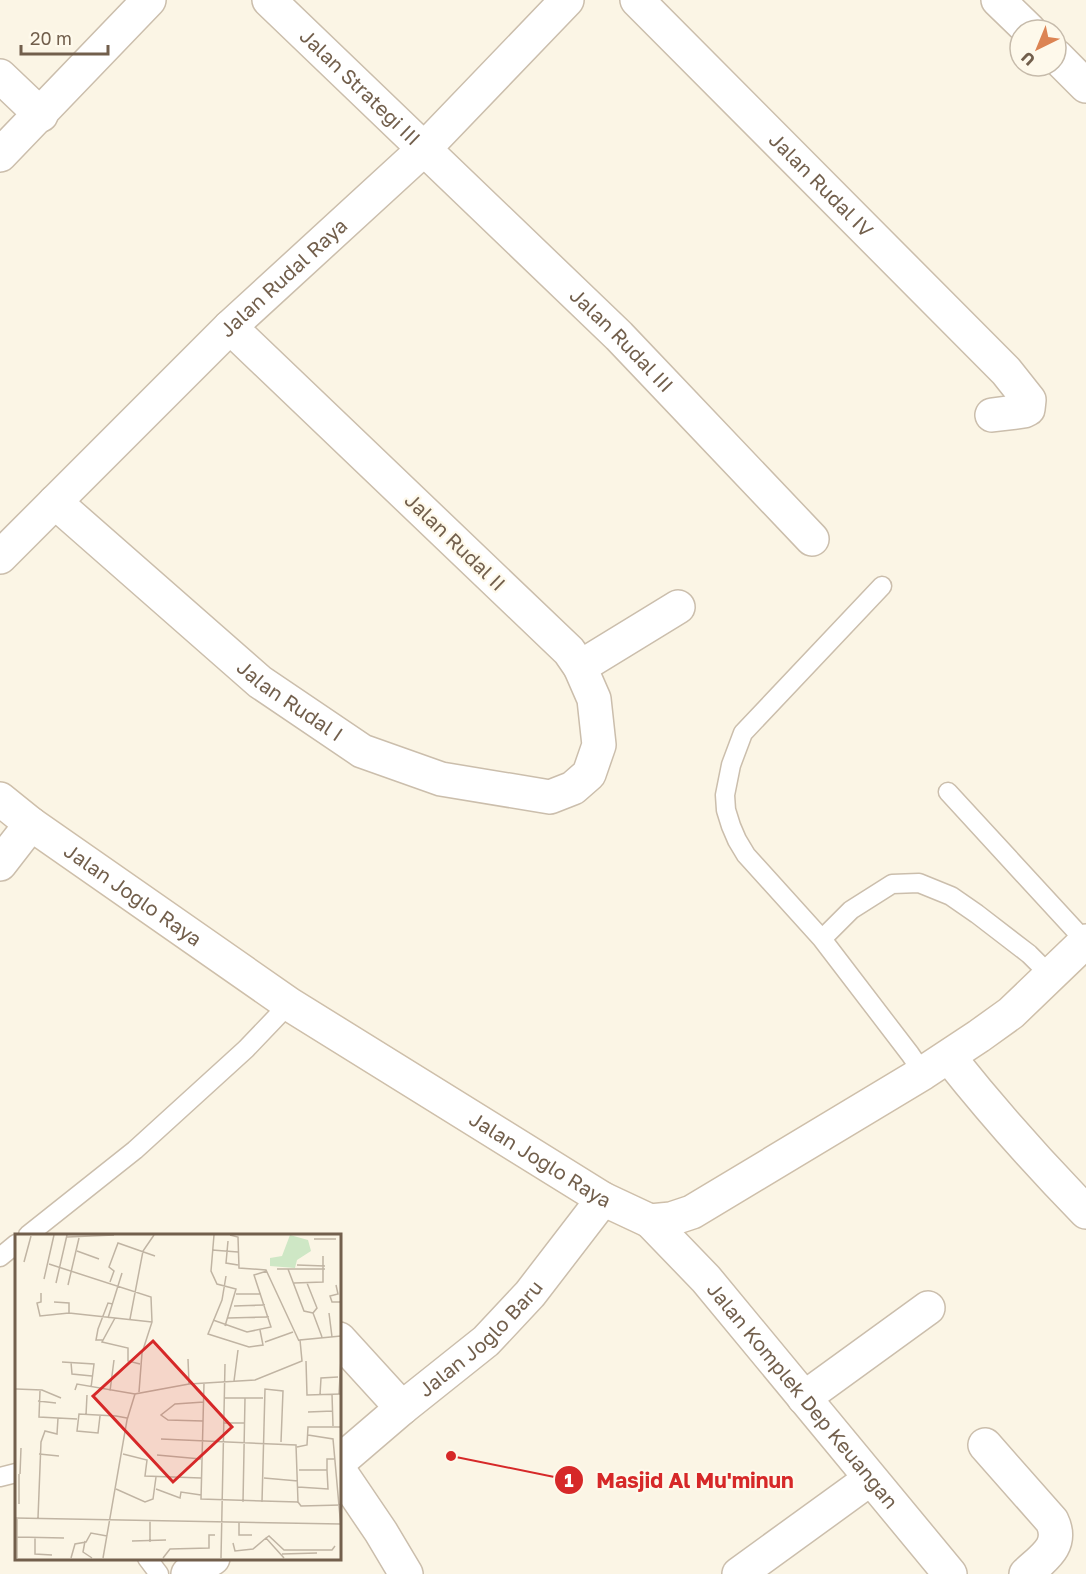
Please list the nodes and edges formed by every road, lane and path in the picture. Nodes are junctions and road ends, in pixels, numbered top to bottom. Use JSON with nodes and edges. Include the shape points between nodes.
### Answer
{"nodes":[{"id":1,"x":149,"y":0,"type":"edge"},
{"id":2,"x":269,"y":0,"type":"edge"},
{"id":3,"x":567,"y":0,"type":"edge"},
{"id":4,"x":637,"y":0,"type":"edge"},
{"id":5,"x":998,"y":0,"type":"edge"},
{"id":6,"x":1017,"y":18,"type":"edge"},
{"id":7,"x":1068,"y":69,"type":"edge"},
{"id":8,"x":0,"y":76,"type":"edge"},
{"id":9,"x":1086,"y":86,"type":"edge"},
{"id":10,"x":37,"y":111,"type":"junction"},
{"id":11,"x":424,"y":149,"type":"junction"},
{"id":12,"x":0,"y":156,"type":"edge"},
{"id":13,"x":230,"y":327,"type":"junction"},
{"id":14,"x":992,"y":416,"type":"dead end"},
{"id":15,"x":55,"y":502,"type":"junction"},
{"id":16,"x":812,"y":539,"type":"dead end"},
{"id":17,"x":0,"y":557,"type":"edge"},
{"id":18,"x":882,"y":586,"type":"dead end"},
{"id":19,"x":678,"y":607,"type":"dead end"},
{"id":20,"x":580,"y":667,"type":"junction"},
{"id":21,"x":573,"y":788,"type":"joint"},
{"id":22,"x":948,"y":792,"type":"dead end"},
{"id":23,"x":0,"y":799,"type":"edge"},
{"id":24,"x":31,"y":824,"type":"junction"},
{"id":25,"x":0,"y":864,"type":"edge"},
{"id":26,"x":822,"y":939,"type":"junction"},
{"id":27,"x":1086,"y":941,"type":"edge"},
{"id":28,"x":1051,"y":976,"type":"junction"},
{"id":29,"x":289,"y":1004,"type":"junction"},
{"id":30,"x":936,"y":1065,"type":"junction"},
{"id":31,"x":603,"y":1199,"type":"junction"},
{"id":32,"x":1086,"y":1212,"type":"edge"},
{"id":33,"x":650,"y":1221,"type":"junction"},
{"id":34,"x":29,"y":1234,"type":"edge"},
{"id":35,"x":15,"y":1245,"type":"edge"},
{"id":36,"x":0,"y":1257,"type":"edge"},
{"id":37,"x":928,"y":1308,"type":"dead end"},
{"id":38,"x":340,"y":1340,"type":"edge"},
{"id":39,"x":804,"y":1398,"type":"junction"},
{"id":40,"x":402,"y":1408,"type":"junction"},
{"id":41,"x":985,"y":1445,"type":"dead end"},
{"id":42,"x":340,"y":1461,"type":"edge"},
{"id":43,"x":340,"y":1471,"type":"edge"},
{"id":44,"x":15,"y":1473,"type":"edge"},
{"id":45,"x":0,"y":1477,"type":"edge"},
{"id":46,"x":870,"y":1479,"type":"junction"},
{"id":47,"x":148,"y":1559,"type":"edge"},
{"id":48,"x":210,"y":1559,"type":"edge"},
{"id":49,"x":159,"y":1574,"type":"edge"},
{"id":50,"x":188,"y":1574,"type":"edge"},
{"id":51,"x":406,"y":1574,"type":"edge"},
{"id":52,"x":739,"y":1574,"type":"edge"},
{"id":53,"x":950,"y":1574,"type":"edge"},
{"id":54,"x":1026,"y":1574,"type":"edge"}],
"edges":[{"from":1,"to":10,"type":"street"},
{"from":2,"to":11,"type":"street","name":"Jalan Strategi III"},
{"from":3,"to":11,"type":"street","name":"Jalan Rudal Raya"},
{"from":4,"to":14,"type":"street","name":"Jalan Rudal IV","via":[[1006,371],[1029,400],[1024,411]]},
{"from":5,"to":6,"type":"street"},
{"from":7,"to":9,"type":"street"},
{"from":8,"to":10,"type":"street"},
{"from":10,"to":12,"type":"street"},
{"from":11,"to":13,"type":"street","name":"Jalan Rudal Raya"},
{"from":11,"to":16,"type":"street","name":"Jalan Rudal III","via":[[619,336]]},
{"from":13,"to":15,"type":"street","name":"Jalan Rudal Raya"},
{"from":13,"to":20,"type":"street","name":"Jalan Rudal II","via":[[569,651]]},
{"from":15,"to":17,"type":"street","name":"Jalan Rudal Raya"},
{"from":15,"to":21,"type":"street","name":"Jalan Rudal I","via":[[260,682],[362,751],[441,780],[550,797]]},
{"from":18,"to":26,"type":"lane","via":[[743,733],[725,795],[731,826],[746,855]]},
{"from":19,"to":20,"type":"street"},
{"from":20,"to":21,"type":"street","name":"Jalan Rudal II","via":[[594,699],[598,745],[589,774]]},
{"from":22,"to":27,"type":"lane"},
{"from":23,"to":24,"type":"street","name":"Jalan Joglo Raya"},
{"from":24,"to":25,"type":"street"},
{"from":24,"to":29,"type":"street","name":"Jalan Joglo Raya"},
{"from":26,"to":28,"type":"lane","via":[[851,910],[892,884],[919,883],[951,896],[977,914]]},
{"from":26,"to":30,"type":"lane","via":[[910,1054]]},
{"from":27,"to":28,"type":"street"},
{"from":28,"to":30,"type":"street","via":[[1011,1013]]},
{"from":29,"to":31,"type":"street","name":"Jalan Joglo Raya"},
{"from":29,"to":34,"type":"lane","via":[[246,1049],[135,1150]]},
{"from":30,"to":32,"type":"street","via":[[990,1108]]},
{"from":30,"to":33,"type":"street","via":[[692,1212]]},
{"from":31,"to":33,"type":"street","name":"Jalan Joglo Raya"},
{"from":31,"to":40,"type":"street","name":"Jalan Joglo Baru","via":[[530,1294],[486,1341]]},
{"from":33,"to":39,"type":"street","name":"Jalan Komplek Dep Keuangan","via":[[706,1280]]},
{"from":35,"to":36,"type":"lane"},
{"from":37,"to":39,"type":"street"},
{"from":38,"to":40,"type":"street"},
{"from":39,"to":46,"type":"street","name":"Jalan Komplek Dep Keuangan"},
{"from":40,"to":42,"type":"street","name":"Jalan Joglo Baru"},
{"from":41,"to":54,"type":"street","via":[[1057,1530],[1055,1543]]},
{"from":43,"to":51,"type":"street"},
{"from":44,"to":45,"type":"lane"},
{"from":46,"to":52,"type":"street"},
{"from":46,"to":53,"type":"street","name":"Jalan Komplek Dep Keuangan"},
{"from":47,"to":49,"type":"lane"},
{"from":48,"to":50,"type":"street"}]}
